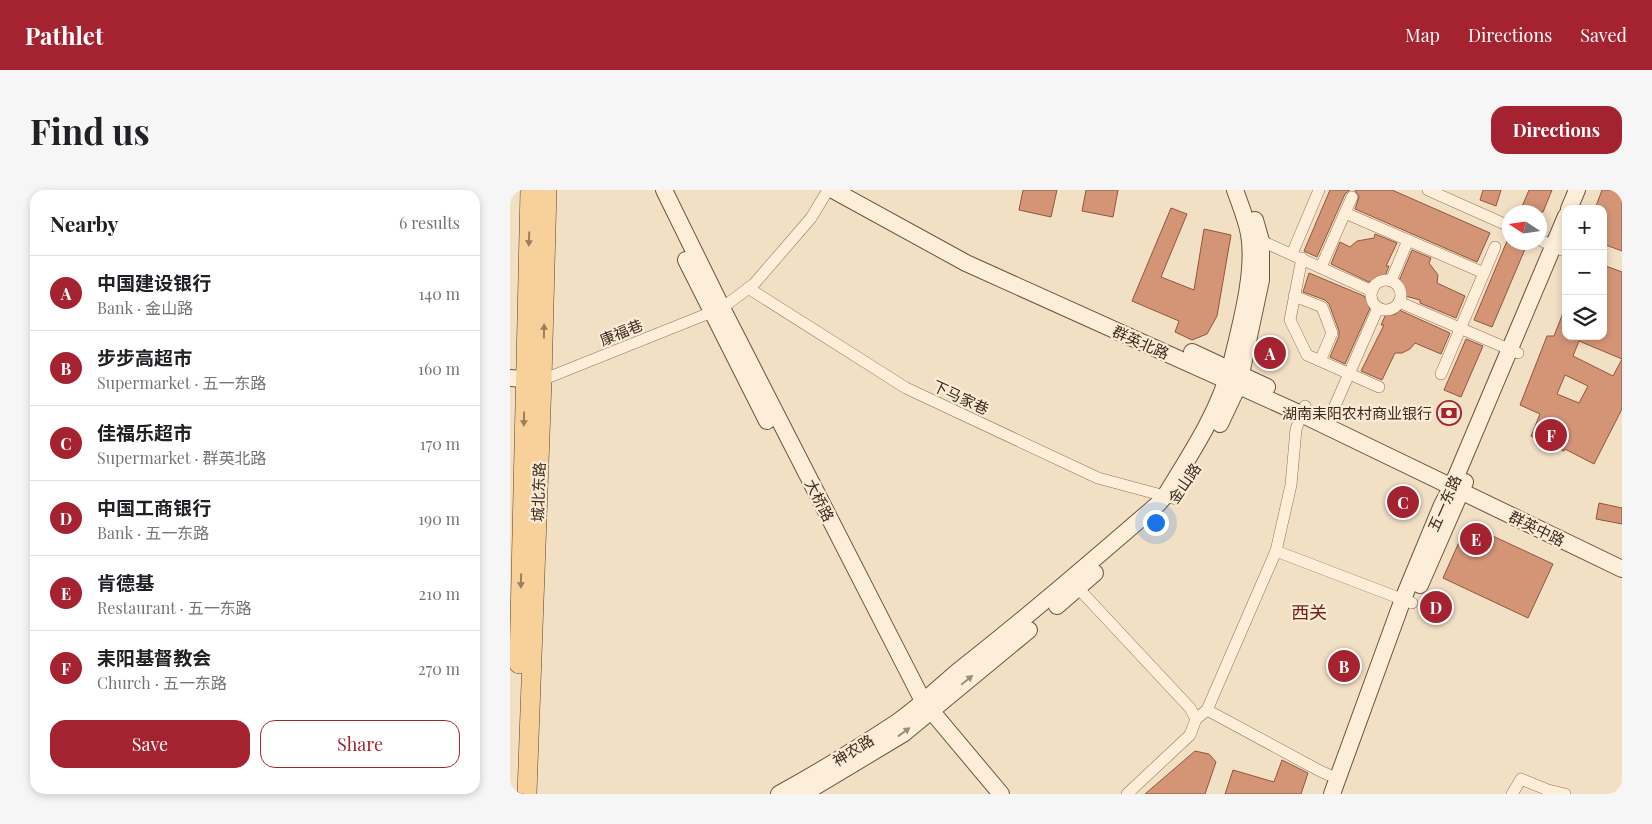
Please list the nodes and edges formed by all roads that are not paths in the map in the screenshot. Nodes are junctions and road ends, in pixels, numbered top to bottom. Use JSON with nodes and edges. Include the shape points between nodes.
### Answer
{"nodes":[{"id":1,"x":530,"y":190,"type":"edge"},
{"id":2,"x":547,"y":190,"type":"edge"},
{"id":3,"x":653,"y":190,"type":"edge"},
{"id":4,"x":664,"y":190,"type":"edge"},
{"id":5,"x":828,"y":190,"type":"edge"},
{"id":6,"x":833,"y":190,"type":"edge"},
{"id":7,"x":856,"y":190,"type":"edge"},
{"id":8,"x":1235,"y":190,"type":"edge"},
{"id":9,"x":1244,"y":190,"type":"edge"},
{"id":10,"x":1320,"y":190,"type":"edge"},
{"id":11,"x":1428,"y":190,"type":"edge"},
{"id":12,"x":1577,"y":190,"type":"edge"},
{"id":13,"x":1588,"y":190,"type":"edge"},
{"id":14,"x":1352,"y":197,"type":"dead end"},
{"id":15,"x":1571,"y":205,"type":"edge"},
{"id":16,"x":1582,"y":205,"type":"edge"},
{"id":17,"x":1345,"y":213,"type":"junction"},
{"id":18,"x":1502,"y":222,"type":"edge"},
{"id":19,"x":1562,"y":227,"type":"edge"},
{"id":20,"x":1255,"y":238,"type":"junction"},
{"id":21,"x":1408,"y":240,"type":"junction"},
{"id":22,"x":1555,"y":245,"type":"edge"},
{"id":23,"x":1495,"y":247,"type":"dead end"},
{"id":24,"x":1297,"y":256,"type":"junction"},
{"id":25,"x":1321,"y":267,"type":"junction"},
{"id":26,"x":1484,"y":273,"type":"junction"},
{"id":27,"x":1391,"y":281,"type":"junction"},
{"id":28,"x":748,"y":288,"type":"junction"},
{"id":29,"x":1372,"y":291,"type":"junction"},
{"id":30,"x":1294,"y":296,"type":"junction"},
{"id":31,"x":1399,"y":302,"type":"junction"},
{"id":32,"x":1378,"y":308,"type":"junction"},
{"id":33,"x":717,"y":310,"type":"junction"},
{"id":34,"x":1460,"y":328,"type":"junction"},
{"id":35,"x":1514,"y":352,"type":"junction"},
{"id":36,"x":1320,"y":361,"type":"junction"},
{"id":37,"x":1349,"y":374,"type":"junction"},
{"id":38,"x":1441,"y":374,"type":"dead end"},
{"id":39,"x":1234,"y":378,"type":"junction"},
{"id":40,"x":526,"y":379,"type":"edge"},
{"id":41,"x":1379,"y":388,"type":"dead end"},
{"id":42,"x":1303,"y":410,"type":"junction"},
{"id":43,"x":1328,"y":422,"type":"junction"},
{"id":44,"x":1459,"y":484,"type":"junction"},
{"id":45,"x":1171,"y":497,"type":"junction"},
{"id":46,"x":1276,"y":551,"type":"junction"},
{"id":47,"x":1622,"y":559,"type":"edge"},
{"id":48,"x":1622,"y":569,"type":"edge"},
{"id":49,"x":1078,"y":588,"type":"junction"},
{"id":50,"x":1407,"y":601,"type":"junction"},
{"id":51,"x":922,"y":710,"type":"junction"},
{"id":52,"x":1207,"y":710,"type":"junction"},
{"id":53,"x":1196,"y":719,"type":"junction"},
{"id":54,"x":1329,"y":775,"type":"dead end"},
{"id":55,"x":517,"y":794,"type":"edge"},
{"id":56,"x":527,"y":794,"type":"edge"},
{"id":57,"x":779,"y":794,"type":"edge"},
{"id":58,"x":803,"y":794,"type":"edge"},
{"id":59,"x":987,"y":794,"type":"edge"},
{"id":60,"x":1001,"y":794,"type":"edge"},
{"id":61,"x":1127,"y":794,"type":"edge"},
{"id":62,"x":1332,"y":794,"type":"edge"},
{"id":63,"x":1342,"y":794,"type":"edge"},
{"id":64,"x":1512,"y":794,"type":"edge"},
{"id":65,"x":1566,"y":794,"type":"edge"}],
"edges":[{"from":1,"to":40,"type":"main road","name":"城北东路","one_way":true},
{"from":40,"to":2,"type":"main road","name":"城北东路","one_way":true},
{"from":3,"to":33,"type":"street","name":"大桥路"},
{"from":4,"to":33,"type":"street","name":"大桥路"},
{"from":5,"to":28,"type":"street","name":"康福巷","via":[[811,218]]},
{"from":6,"to":39,"type":"street","name":"群英北路","via":[[966,263]]},
{"from":7,"to":39,"type":"street","name":"群英北路","via":[[973,256]]},
{"from":8,"to":20,"type":"street","name":"金山路"},
{"from":9,"to":20,"type":"street","name":"金山路","via":[[1254,215]]},
{"from":10,"to":24,"type":"street"},
{"from":11,"to":18,"type":"street"},
{"from":12,"to":15,"type":"street"},
{"from":13,"to":16,"type":"street"},
{"from":14,"to":17,"type":"street"},
{"from":17,"to":21,"type":"street"},
{"from":17,"to":25,"type":"street"},
{"from":19,"to":22,"type":"street","name":"五一东路"},
{"from":20,"to":24,"type":"street"},
{"from":20,"to":39,"type":"street","name":"金山路","via":[[1261,280]]},
{"from":21,"to":26,"type":"street"},
{"from":21,"to":27,"type":"street"},
{"from":22,"to":35,"type":"street","name":"五一东路"},
{"from":23,"to":26,"type":"street"},
{"from":24,"to":25,"type":"street"},
{"from":24,"to":30,"type":"street"},
{"from":25,"to":29,"type":"street"},
{"from":26,"to":34,"type":"street"},
{"from":27,"to":29,"type":"street","via":[[1380,282]]},
{"from":27,"to":31,"type":"street","via":[[1400,290]]},
{"from":28,"to":33,"type":"street","name":"康福巷"},
{"from":28,"to":45,"type":"street","name":"下马家巷","via":[[906,388],[1098,478]]},
{"from":29,"to":32,"type":"street","via":[[1372,301]]},
{"from":30,"to":36,"type":"street","via":[[1290,320],[1307,355]]},
{"from":30,"to":36,"type":"street","via":[[1322,308],[1332,332]]},
{"from":31,"to":32,"type":"street","via":[[1389,310]]},
{"from":31,"to":34,"type":"street"},
{"from":32,"to":37,"type":"street"},
{"from":33,"to":40,"type":"street","name":"康福巷"},
{"from":33,"to":51,"type":"street","name":"大桥路"},
{"from":34,"to":35,"type":"street"},
{"from":34,"to":38,"type":"street"},
{"from":35,"to":44,"type":"street","name":"五一东路"},
{"from":36,"to":37,"type":"street"},
{"from":37,"to":41,"type":"street"},
{"from":37,"to":43,"type":"street"},
{"from":39,"to":42,"type":"street","name":"群英北路"},
{"from":39,"to":45,"type":"street","name":"金山路"},
{"from":40,"to":55,"type":"main road","name":"城北东路","one_way":true},
{"from":40,"to":56,"type":"main road","name":"城北东路"},
{"from":42,"to":43,"type":"street","name":"群英北路"},
{"from":42,"to":46,"type":"street","via":[[1296,428],[1291,485]]},
{"from":43,"to":44,"type":"street","name":"群英北路"},
{"from":44,"to":47,"type":"street","name":"群英中路"},
{"from":44,"to":48,"type":"street","name":"群英中路"},
{"from":44,"to":50,"type":"street","name":"五一东路","via":[[1442,505]]},
{"from":45,"to":49,"type":"street","name":"金山路"},
{"from":45,"to":51,"type":"street","name":"金山路","via":[[1158,504],[1022,620]]},
{"from":46,"to":50,"type":"street"},
{"from":46,"to":52,"type":"street"},
{"from":51,"to":49,"type":"street","name":"金山路","one_way":true},
{"from":49,"to":53,"type":"street","via":[[1190,708]]},
{"from":50,"to":62,"type":"street","name":"五一东路"},
{"from":50,"to":63,"type":"street","name":"五一东路"},
{"from":51,"to":57,"type":"street","name":"神农路","via":[[896,722]]},
{"from":58,"to":51,"type":"street","name":"神农路","one_way":true,"via":[[903,734]]},
{"from":51,"to":59,"type":"street","name":"大桥路"},
{"from":51,"to":60,"type":"street","name":"大桥路"},
{"from":52,"to":53,"type":"street"},
{"from":52,"to":54,"type":"street"},
{"from":53,"to":61,"type":"street","via":[[1190,735]]},
{"from":64,"to":65,"type":"street","via":[[1521,779]]}]}
